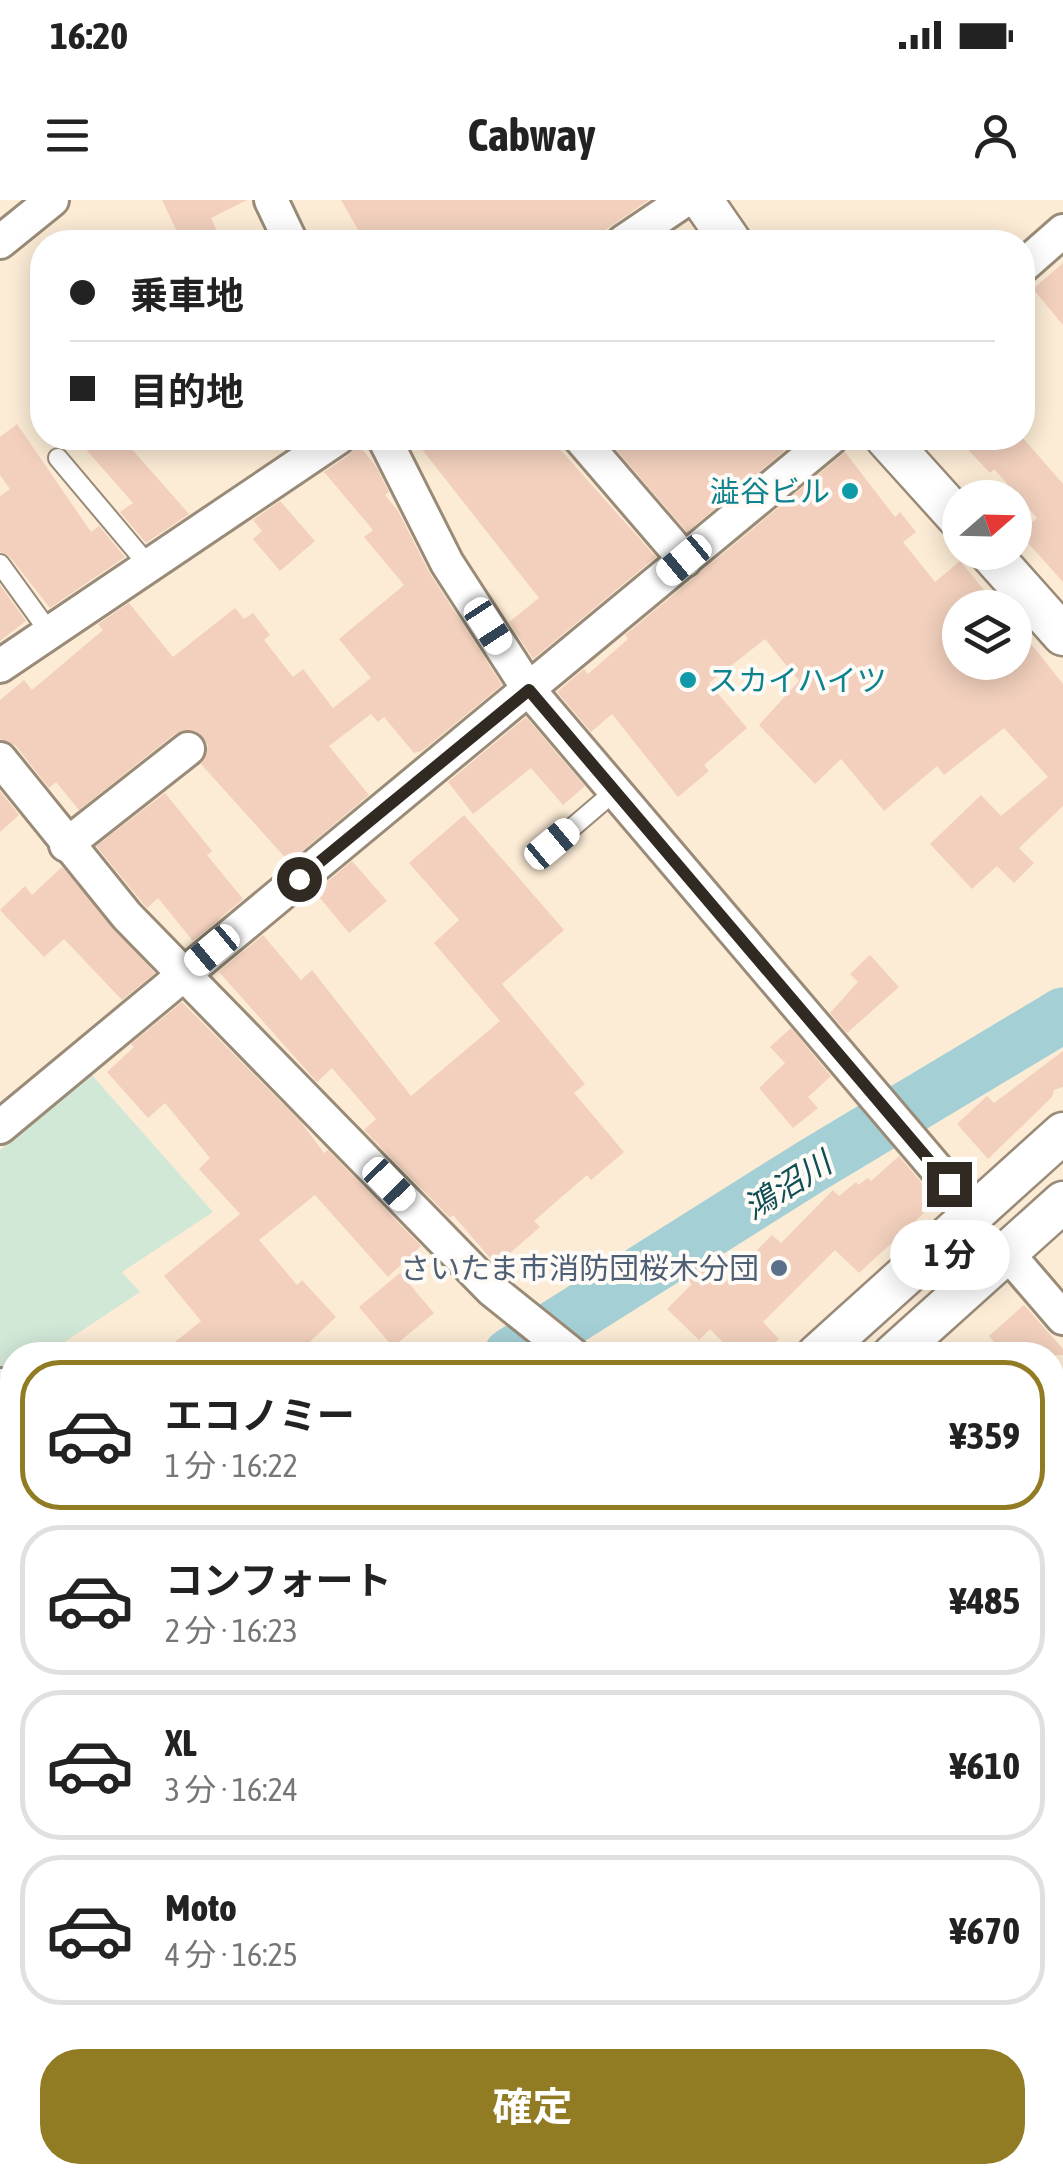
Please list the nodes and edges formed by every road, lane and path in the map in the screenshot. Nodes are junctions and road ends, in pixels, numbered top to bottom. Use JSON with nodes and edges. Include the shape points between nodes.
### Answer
{"nodes":[{"id":1,"x":52,"y":200,"type":"edge"},
{"id":2,"x":272,"y":200,"type":"edge"},
{"id":3,"x":685,"y":200,"type":"edge"},
{"id":4,"x":702,"y":200,"type":"edge"},
{"id":5,"x":286,"y":230,"type":"edge"},
{"id":6,"x":641,"y":230,"type":"edge"},
{"id":7,"x":722,"y":230,"type":"edge"},
{"id":8,"x":1063,"y":231,"type":"edge"},
{"id":9,"x":0,"y":242,"type":"edge"},
{"id":10,"x":1035,"y":256,"type":"edge"},
{"id":11,"x":320,"y":450,"type":"edge"},
{"id":12,"x":390,"y":450,"type":"edge"},
{"id":13,"x":590,"y":450,"type":"edge"},
{"id":14,"x":817,"y":450,"type":"edge"},
{"id":15,"x":897,"y":450,"type":"edge"},
{"id":16,"x":58,"y":458,"type":"dead end"},
{"id":17,"x":942,"y":500,"type":"edge"},
{"id":18,"x":684,"y":560,"type":"junction"},
{"id":19,"x":0,"y":564,"type":"edge"},
{"id":20,"x":149,"y":566,"type":"junction"},
{"id":21,"x":1005,"y":570,"type":"edge"},
{"id":22,"x":50,"y":633,"type":"junction"},
{"id":23,"x":1063,"y":635,"type":"edge"},
{"id":24,"x":0,"y":666,"type":"edge"},
{"id":25,"x":529,"y":690,"type":"junction"},
{"id":26,"x":188,"y":749,"type":"dead end"},
{"id":27,"x":0,"y":759,"type":"edge"},
{"id":28,"x":615,"y":791,"type":"junction"},
{"id":29,"x":552,"y":844,"type":"dead end"},
{"id":30,"x":66,"y":845,"type":"junction"},
{"id":31,"x":184,"y":974,"type":"junction"},
{"id":32,"x":0,"y":1127,"type":"edge"},
{"id":33,"x":1063,"y":1132,"type":"edge"},
{"id":34,"x":1063,"y":1202,"type":"edge"},
{"id":35,"x":974,"y":1213,"type":"junction"},
{"id":36,"x":1007,"y":1252,"type":"junction"},
{"id":37,"x":1063,"y":1318,"type":"edge"},
{"id":38,"x":556,"y":1342,"type":"edge"},
{"id":39,"x":831,"y":1342,"type":"edge"},
{"id":40,"x":907,"y":1342,"type":"edge"}],
"edges":[{"from":1,"to":9,"type":"street"},
{"from":2,"to":5,"type":"street"},
{"from":3,"to":6,"type":"street"},
{"from":4,"to":7,"type":"street"},
{"from":8,"to":10,"type":"street"},
{"from":11,"to":20,"type":"street"},
{"from":12,"to":25,"type":"street","via":[[447,563]]},
{"from":13,"to":18,"type":"street"},
{"from":14,"to":18,"type":"street"},
{"from":15,"to":17,"type":"street"},
{"from":16,"to":20,"type":"lane"},
{"from":18,"to":25,"type":"street"},
{"from":19,"to":22,"type":"lane"},
{"from":20,"to":22,"type":"street"},
{"from":21,"to":23,"type":"street"},
{"from":22,"to":24,"type":"street"},
{"from":25,"to":28,"type":"street"},
{"from":25,"to":31,"type":"street"},
{"from":26,"to":30,"type":"street"},
{"from":27,"to":30,"type":"street"},
{"from":28,"to":29,"type":"lane"},
{"from":28,"to":35,"type":"street"},
{"from":30,"to":31,"type":"street"},
{"from":31,"to":32,"type":"street"},
{"from":31,"to":38,"type":"street","via":[[492,1290]]},
{"from":33,"to":35,"type":"street"},
{"from":34,"to":36,"type":"street"},
{"from":35,"to":39,"type":"street"},
{"from":36,"to":37,"type":"street"},
{"from":36,"to":40,"type":"street"}]}
